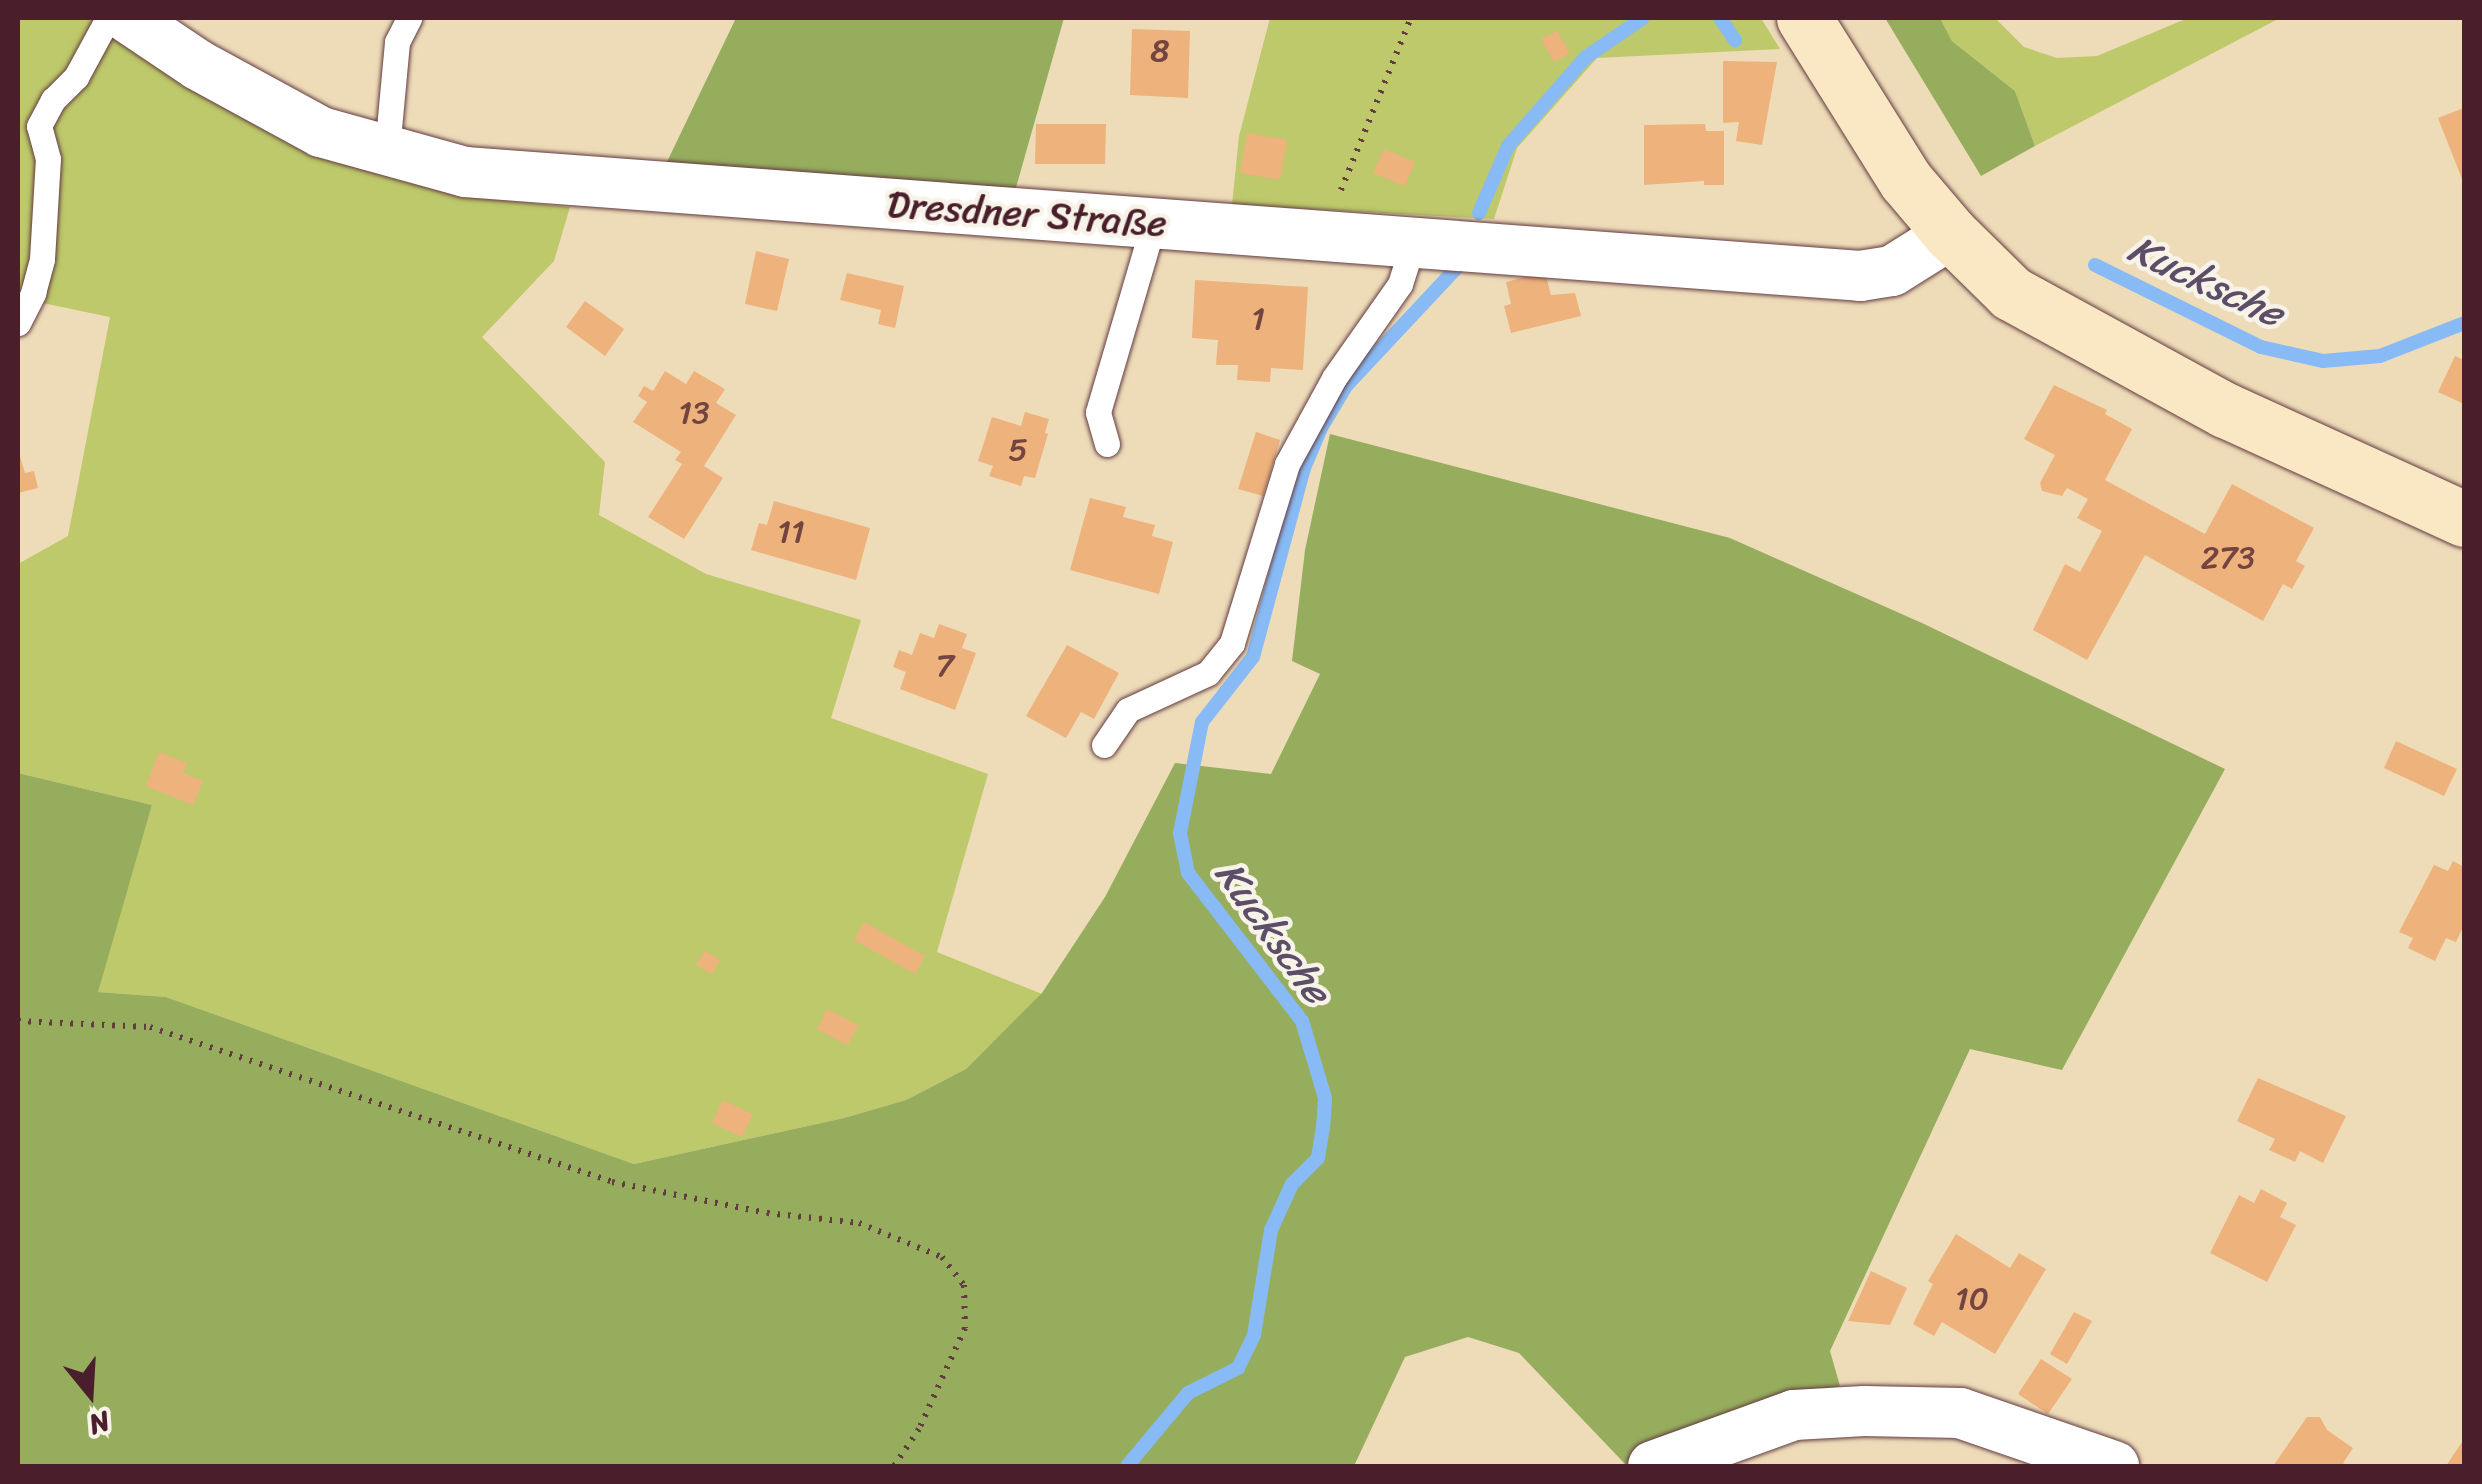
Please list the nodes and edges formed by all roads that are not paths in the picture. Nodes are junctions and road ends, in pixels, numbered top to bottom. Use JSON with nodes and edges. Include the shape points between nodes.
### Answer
{"nodes":[{"id":1,"x":108,"y":18,"type":"edge"},
{"id":2,"x":128,"y":18,"type":"edge"},
{"id":3,"x":409,"y":18,"type":"edge"},
{"id":4,"x":1804,"y":18,"type":"edge"},
{"id":5,"x":387,"y":150,"type":"junction"},
{"id":6,"x":1154,"y":222,"type":"junction"},
{"id":7,"x":1951,"y":234,"type":"junction"},
{"id":8,"x":1414,"y":240,"type":"junction"},
{"id":9,"x":18,"y":323,"type":"edge"},
{"id":10,"x":1107,"y":444,"type":"dead end"},
{"id":11,"x":2464,"y":519,"type":"edge"},
{"id":12,"x":1104,"y":746,"type":"dead end"},
{"id":13,"x":1653,"y":1466,"type":"edge"},
{"id":14,"x":2114,"y":1466,"type":"edge"}],
"edges":[{"from":1,"to":9,"type":"lane","via":[[39,126],[48,159],[42,259]]},
{"from":2,"to":5,"type":"street","name":"Dresdner Straße","via":[[321,132]]},
{"from":3,"to":5,"type":"lane","via":[[397,42]]},
{"from":4,"to":7,"type":"main road","via":[[1906,180]]},
{"from":5,"to":6,"type":"street","name":"Dresdner Straße","via":[[464,172],[556,182]]},
{"from":6,"to":8,"type":"street","name":"Dresdner Straße"},
{"from":6,"to":10,"type":"lane","via":[[1098,412]]},
{"from":7,"to":8,"type":"street","name":"Dresdner Straße","via":[[1892,271],[1860,276]]},
{"from":7,"to":11,"type":"main road","via":[[2011,293],[2225,410]]},
{"from":8,"to":12,"type":"lane","via":[[1400,284],[1334,378],[1287,464],[1232,643],[1208,673],[1128,710]]},
{"from":13,"to":14,"type":"street","via":[[1794,1415],[1864,1411],[1960,1413]]}]}
